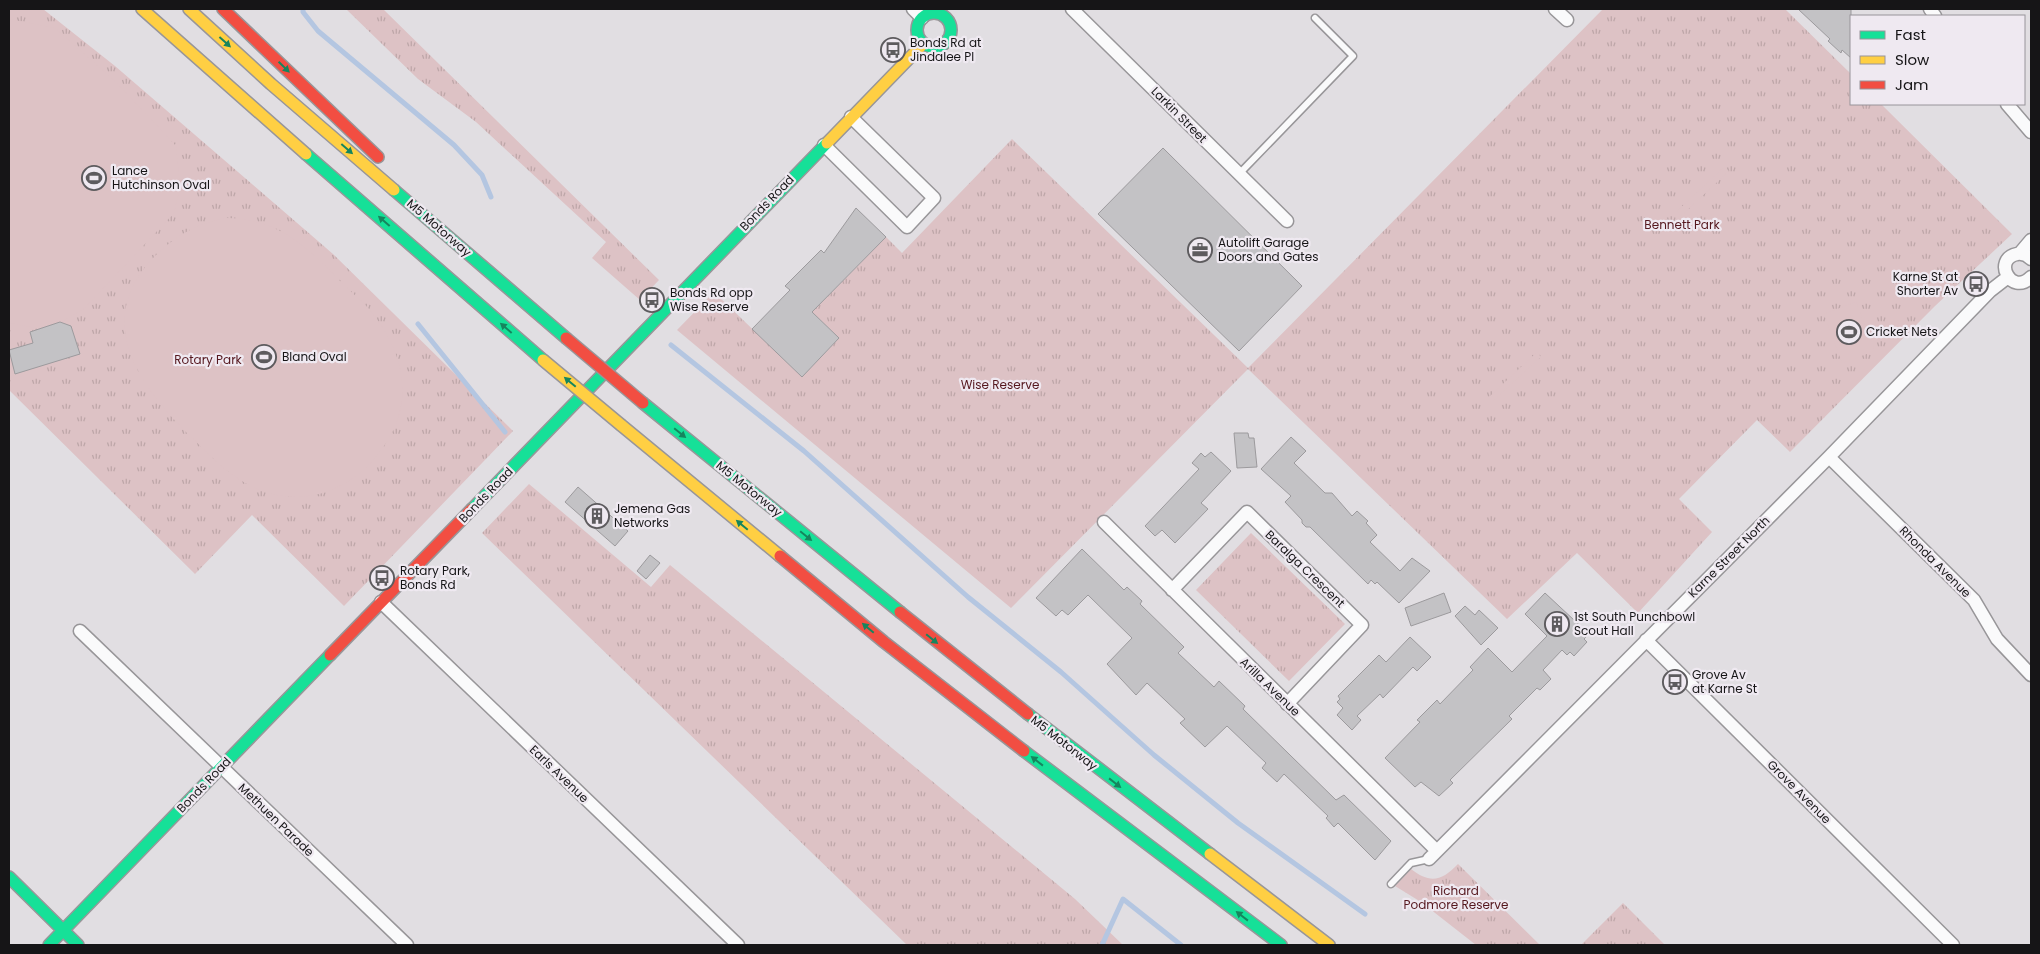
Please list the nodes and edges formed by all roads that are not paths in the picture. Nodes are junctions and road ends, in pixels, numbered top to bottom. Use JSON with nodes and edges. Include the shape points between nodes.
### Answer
{"nodes":[{"id":1,"x":142,"y":9,"type":"edge"},
{"id":2,"x":189,"y":9,"type":"edge"},
{"id":3,"x":223,"y":9,"type":"edge"},
{"id":4,"x":956,"y":9,"type":"edge"},
{"id":5,"x":1072,"y":9,"type":"edge"},
{"id":6,"x":1556,"y":9,"type":"edge"},
{"id":7,"x":917,"y":13,"type":"edge"},
{"id":8,"x":132,"y":15,"type":"dead end"},
{"id":9,"x":947,"y":18,"type":"junction"},
{"id":10,"x":1316,"y":18,"type":"dead end"},
{"id":11,"x":1567,"y":20,"type":"dead end"},
{"id":12,"x":923,"y":44,"type":"junction"},
{"id":13,"x":228,"y":86,"type":"junction"},
{"id":14,"x":2008,"y":105,"type":"edge"},
{"id":15,"x":851,"y":117,"type":"junction"},
{"id":16,"x":2031,"y":132,"type":"edge"},
{"id":17,"x":824,"y":145,"type":"junction"},
{"id":18,"x":387,"y":166,"type":"dead end"},
{"id":19,"x":1240,"y":174,"type":"junction"},
{"id":20,"x":409,"y":187,"type":"dead end"},
{"id":21,"x":1287,"y":221,"type":"dead end"},
{"id":22,"x":2031,"y":240,"type":"edge"},
{"id":23,"x":2025,"y":256,"type":"edge"},
{"id":24,"x":2008,"y":277,"type":"junction"},
{"id":25,"x":2031,"y":278,"type":"edge"},
{"id":26,"x":566,"y":338,"type":"junction"},
{"id":27,"x":1829,"y":457,"type":"junction"},
{"id":28,"x":1104,"y":522,"type":"dead end"},
{"id":29,"x":1172,"y":590,"type":"junction"},
{"id":30,"x":381,"y":602,"type":"junction"},
{"id":31,"x":80,"y":631,"type":"dead end"},
{"id":32,"x":1646,"y":640,"type":"junction"},
{"id":33,"x":2031,"y":675,"type":"edge"},
{"id":34,"x":1287,"y":704,"type":"junction"},
{"id":35,"x":222,"y":767,"type":"junction"},
{"id":36,"x":1433,"y":855,"type":"junction"},
{"id":37,"x":9,"y":876,"type":"edge"},
{"id":38,"x":1391,"y":884,"type":"dead end"},
{"id":39,"x":64,"y":930,"type":"junction"},
{"id":40,"x":49,"y":945,"type":"edge"},
{"id":41,"x":78,"y":945,"type":"edge"},
{"id":42,"x":407,"y":945,"type":"edge"},
{"id":43,"x":738,"y":945,"type":"edge"},
{"id":44,"x":1281,"y":945,"type":"edge"},
{"id":45,"x":1329,"y":945,"type":"edge"},
{"id":46,"x":1953,"y":945,"type":"edge"}],
"edges":[{"from":1,"to":13,"type":"main road"},
{"from":2,"to":26,"type":"main road","name":"M5 Motorway","one_way":true,"via":[[271,84]]},
{"from":3,"to":18,"type":"main road","one_way":true},
{"from":4,"to":9,"type":"main road"},
{"from":5,"to":19,"type":"street","name":"Larkin Street"},
{"from":6,"to":11,"type":"street"},
{"from":7,"to":9,"type":"main road"},
{"from":7,"to":12,"type":"main road","via":[[917,34]]},
{"from":8,"to":13,"type":"main road"},
{"from":9,"to":12,"type":"main road","via":[[952,29],[945,45],[934,48]]},
{"from":10,"to":19,"type":"lane","via":[[1353,56]]},
{"from":12,"to":15,"type":"main road","name":"Bonds Road"},
{"from":44,"to":13,"type":"main road","one_way":true,"bridge":true,"via":[[1075,791],[884,642],[543,360]]},
{"from":14,"to":16,"type":"street"},
{"from":15,"to":17,"type":"main road","name":"Bonds Road"},
{"from":15,"to":17,"type":"street","via":[[934,198],[907,227]]},
{"from":17,"to":30,"type":"main road","name":"Bonds Road"},
{"from":19,"to":21,"type":"street","name":"Larkin Street"},
{"from":20,"to":26,"type":"main road"},
{"from":22,"to":23,"type":"street"},
{"from":23,"to":24,"type":"street","via":[[2008,260],[2005,268]]},
{"from":24,"to":25,"type":"street","via":[[2019,283]]},
{"from":24,"to":27,"type":"street","name":"Karne Street North","via":[[1990,291]]},
{"from":26,"to":45,"type":"main road","name":"M5 Motorway","one_way":true,"bridge":true,"via":[[972,671]]},
{"from":27,"to":32,"type":"street","name":"Karne Street North"},
{"from":27,"to":33,"type":"street","name":"Rhonda Avenue","via":[[1974,600],[1997,639]]},
{"from":28,"to":29,"type":"street","name":"Arilla Avenue"},
{"from":29,"to":34,"type":"street","name":"Arilla Avenue"},
{"from":29,"to":34,"type":"street","name":"Baralga Crescent","via":[[1247,512],[1362,625]]},
{"from":30,"to":35,"type":"main road","name":"Bonds Road"},
{"from":30,"to":43,"type":"street","name":"Earls Avenue"},
{"from":31,"to":35,"type":"street","name":"Methuen Parade"},
{"from":32,"to":36,"type":"street","name":"Karne Street North"},
{"from":32,"to":46,"type":"street","name":"Grove Avenue"},
{"from":34,"to":36,"type":"street","name":"Arilla Avenue"},
{"from":35,"to":39,"type":"main road","name":"Bonds Road"},
{"from":35,"to":42,"type":"street","name":"Methuen Parade"},
{"from":36,"to":38,"type":"lane","via":[[1411,864]]},
{"from":37,"to":39,"type":"main road"},
{"from":39,"to":40,"type":"main road","name":"Bonds Road"},
{"from":39,"to":41,"type":"main road"}]}
